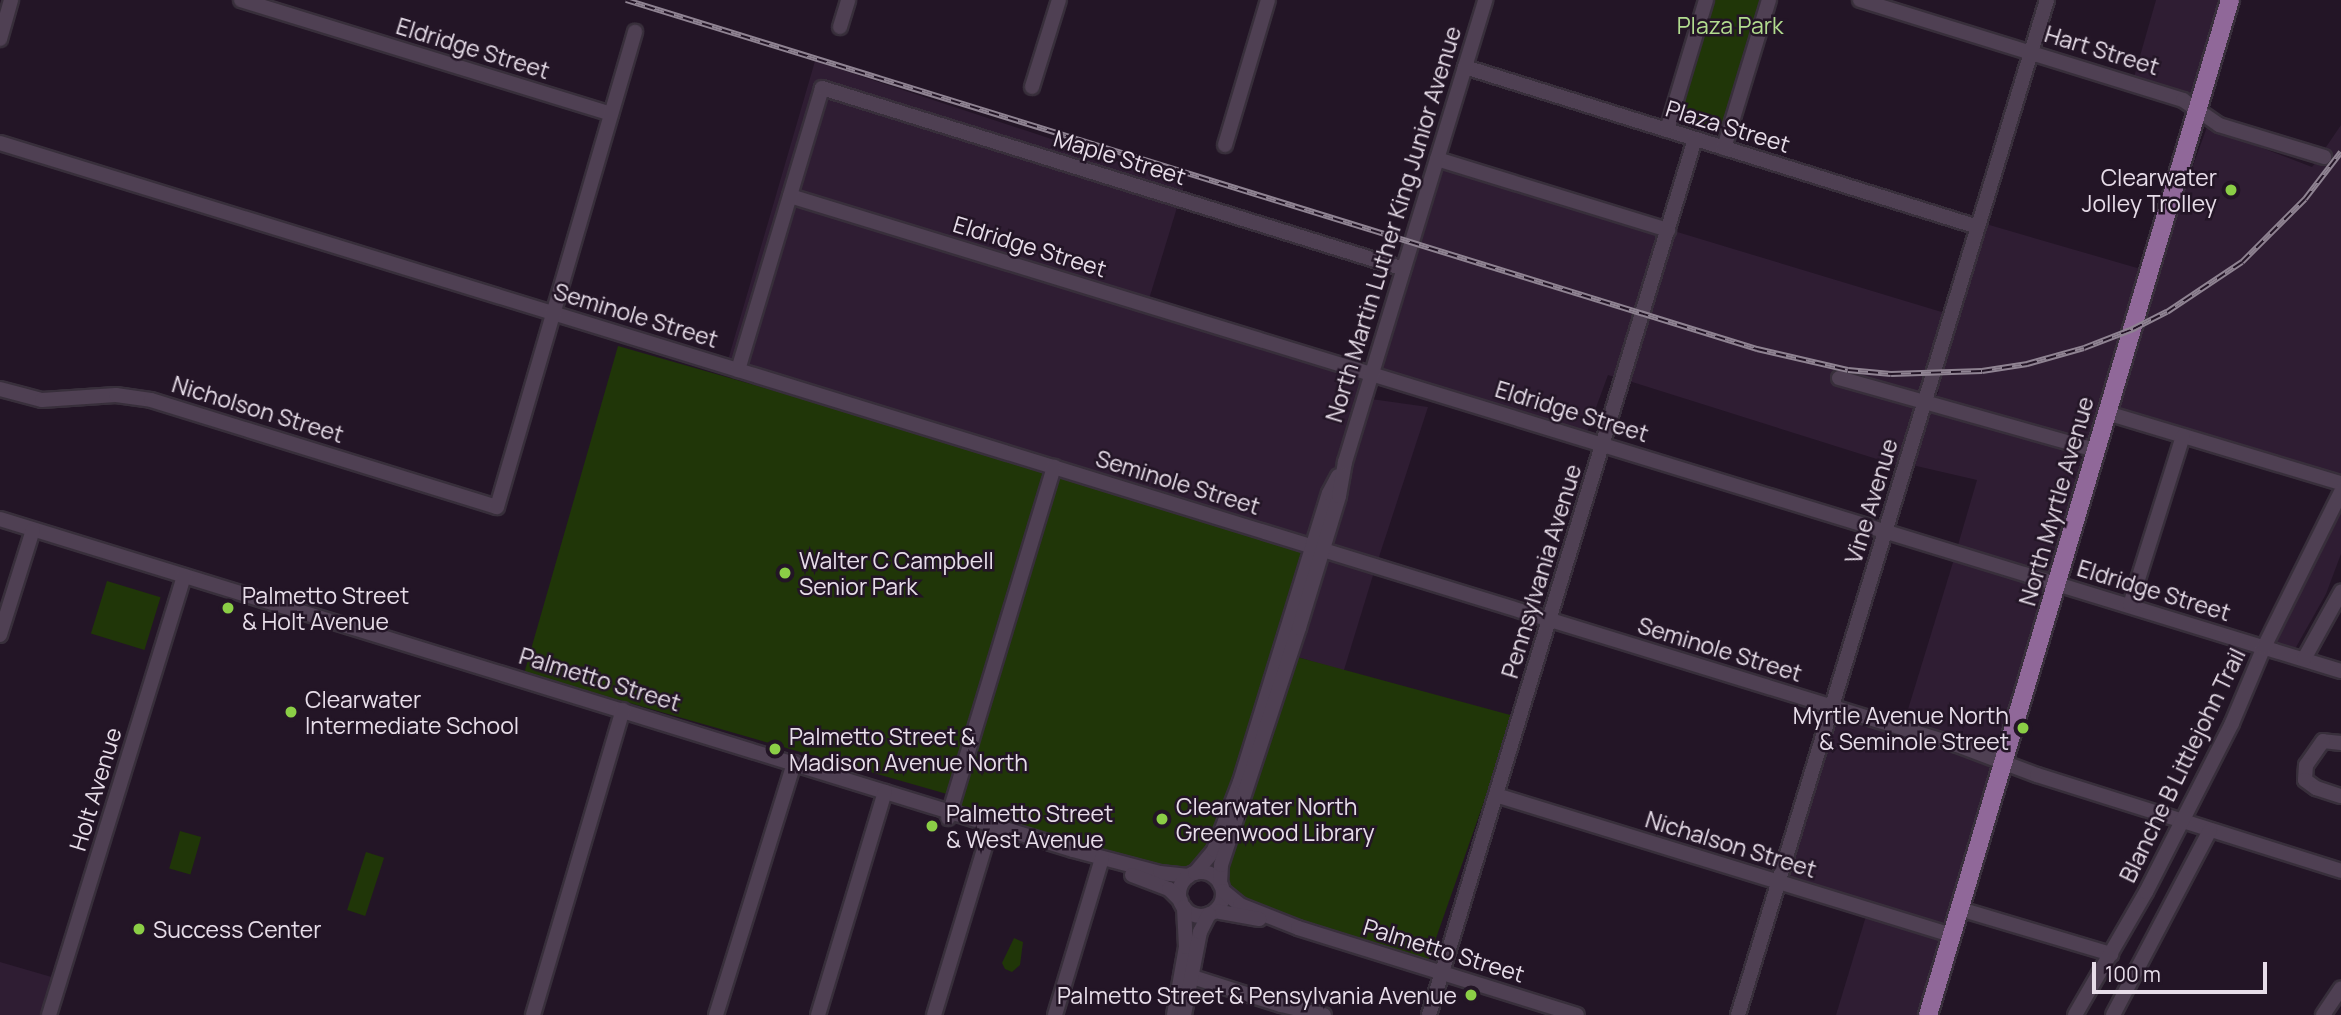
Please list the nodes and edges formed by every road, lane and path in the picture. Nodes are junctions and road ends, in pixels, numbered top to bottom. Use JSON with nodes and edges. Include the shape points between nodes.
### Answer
{"nodes":[{"id":1,"x":11,"y":0,"type":"edge"},
{"id":2,"x":241,"y":0,"type":"edge"},
{"id":3,"x":848,"y":0,"type":"edge"},
{"id":4,"x":1059,"y":0,"type":"edge"},
{"id":5,"x":1268,"y":0,"type":"edge"},
{"id":6,"x":1485,"y":0,"type":"edge"},
{"id":7,"x":1706,"y":0,"type":"edge"},
{"id":8,"x":1769,"y":0,"type":"edge"},
{"id":9,"x":1860,"y":0,"type":"edge"},
{"id":10,"x":2047,"y":0,"type":"edge"},
{"id":11,"x":2230,"y":0,"type":"edge"},
{"id":12,"x":840,"y":27,"type":"dead end"},
{"id":13,"x":635,"y":32,"type":"dead end"},
{"id":14,"x":0,"y":39,"type":"edge"},
{"id":15,"x":2031,"y":52,"type":"junction"},
{"id":16,"x":1465,"y":67,"type":"junction"},
{"id":17,"x":1032,"y":87,"type":"dead end"},
{"id":18,"x":2198,"y":110,"type":"junction"},
{"id":19,"x":611,"y":114,"type":"junction"},
{"id":20,"x":1667,"y":130,"type":"junction"},
{"id":21,"x":1695,"y":139,"type":"junction"},
{"id":22,"x":0,"y":143,"type":"edge"},
{"id":23,"x":1225,"y":145,"type":"dead end"},
{"id":24,"x":1724,"y":148,"type":"junction"},
{"id":25,"x":2324,"y":157,"type":"dead end"},
{"id":26,"x":1437,"y":159,"type":"junction"},
{"id":27,"x":790,"y":196,"type":"junction"},
{"id":28,"x":1978,"y":227,"type":"junction"},
{"id":29,"x":1668,"y":230,"type":"junction"},
{"id":30,"x":1404,"y":269,"type":"junction"},
{"id":31,"x":554,"y":313,"type":"junction"},
{"id":32,"x":738,"y":370,"type":"junction"},
{"id":33,"x":1372,"y":374,"type":"junction"},
{"id":34,"x":1839,"y":377,"type":"dead end"},
{"id":35,"x":0,"y":389,"type":"edge"},
{"id":36,"x":1925,"y":401,"type":"junction"},
{"id":37,"x":2107,"y":413,"type":"junction"},
{"id":38,"x":2183,"y":436,"type":"junction"},
{"id":39,"x":1603,"y":444,"type":"junction"},
{"id":40,"x":2096,"y":450,"type":"junction"},
{"id":41,"x":1054,"y":467,"type":"junction"},
{"id":42,"x":2341,"y":483,"type":"edge"},
{"id":43,"x":2341,"y":492,"type":"edge"},
{"id":44,"x":0,"y":519,"type":"edge"},
{"id":45,"x":0,"y":528,"type":"edge"},
{"id":46,"x":1886,"y":530,"type":"junction"},
{"id":47,"x":32,"y":533,"type":"junction"},
{"id":48,"x":1317,"y":548,"type":"junction"},
{"id":49,"x":183,"y":580,"type":"junction"},
{"id":50,"x":2057,"y":584,"type":"junction"},
{"id":51,"x":2341,"y":592,"type":"edge"},
{"id":52,"x":2130,"y":605,"type":"junction"},
{"id":53,"x":1550,"y":620,"type":"junction"},
{"id":54,"x":0,"y":635,"type":"edge"},
{"id":55,"x":2264,"y":647,"type":"junction"},
{"id":56,"x":2304,"y":659,"type":"junction"},
{"id":57,"x":2341,"y":671,"type":"edge"},
{"id":58,"x":1832,"y":707,"type":"junction"},
{"id":59,"x":622,"y":714,"type":"junction"},
{"id":60,"x":2341,"y":743,"type":"edge"},
{"id":61,"x":2003,"y":762,"type":"junction"},
{"id":62,"x":792,"y":767,"type":"junction"},
{"id":63,"x":884,"y":795,"type":"junction"},
{"id":64,"x":1496,"y":795,"type":"junction"},
{"id":65,"x":2341,"y":796,"type":"edge"},
{"id":66,"x":948,"y":816,"type":"junction"},
{"id":67,"x":2180,"y":820,"type":"junction"},
{"id":68,"x":2210,"y":830,"type":"junction"},
{"id":69,"x":989,"y":833,"type":"junction"},
{"id":70,"x":1101,"y":862,"type":"junction"},
{"id":71,"x":2341,"y":871,"type":"edge"},
{"id":72,"x":1192,"y":875,"type":"junction"},
{"id":73,"x":1779,"y":883,"type":"junction"},
{"id":74,"x":1222,"y":887,"type":"junction"},
{"id":75,"x":1182,"y":904,"type":"junction"},
{"id":76,"x":1960,"y":909,"type":"junction"},
{"id":77,"x":1212,"y":913,"type":"junction"},
{"id":78,"x":1298,"y":928,"type":"junction"},
{"id":79,"x":1952,"y":935,"type":"junction"},
{"id":80,"x":2111,"y":954,"type":"junction"},
{"id":81,"x":1442,"y":973,"type":"junction"},
{"id":82,"x":1188,"y":976,"type":"junction"},
{"id":83,"x":2341,"y":988,"type":"edge"},
{"id":84,"x":2116,"y":1014,"type":"edge"},
{"id":85,"x":49,"y":1015,"type":"edge"},
{"id":86,"x":533,"y":1015,"type":"edge"},
{"id":87,"x":716,"y":1015,"type":"edge"},
{"id":88,"x":818,"y":1015,"type":"edge"},
{"id":89,"x":934,"y":1015,"type":"edge"},
{"id":90,"x":1055,"y":1015,"type":"edge"},
{"id":91,"x":1174,"y":1015,"type":"edge"},
{"id":92,"x":1185,"y":1015,"type":"edge"},
{"id":93,"x":1324,"y":1015,"type":"edge"},
{"id":94,"x":1429,"y":1015,"type":"edge"},
{"id":95,"x":1577,"y":1015,"type":"edge"},
{"id":96,"x":1738,"y":1015,"type":"edge"},
{"id":97,"x":1928,"y":1015,"type":"edge"},
{"id":98,"x":2075,"y":1015,"type":"edge"},
{"id":99,"x":2322,"y":1015,"type":"edge"}],
"edges":[{"from":1,"to":14,"type":"street"},
{"from":2,"to":19,"type":"street","name":"Eldridge Street"},
{"from":3,"to":12,"type":"street"},
{"from":4,"to":17,"type":"street"},
{"from":5,"to":23,"type":"street"},
{"from":6,"to":16,"type":"street","name":"North Martin Luther King Junior Avenue"},
{"from":7,"to":20,"type":"street"},
{"from":8,"to":24,"type":"street"},
{"from":9,"to":15,"type":"street","name":"Hart Street"},
{"from":10,"to":15,"type":"street","name":"Vine Avenue"},
{"from":11,"to":18,"type":"main road","name":"North Myrtle Avenue"},
{"from":13,"to":19,"type":"street"},
{"from":15,"to":18,"type":"street","name":"Hart Street","via":[[2183,100]]},
{"from":15,"to":28,"type":"street","name":"Vine Avenue"},
{"from":16,"to":20,"type":"street","name":"Plaza Street"},
{"from":16,"to":26,"type":"street","name":"North Martin Luther King Junior Avenue"},
{"from":18,"to":25,"type":"street","name":"Hart Street","via":[[2219,125]]},
{"from":18,"to":37,"type":"main road","name":"North Myrtle Avenue"},
{"from":19,"to":31,"type":"street"},
{"from":20,"to":21,"type":"street","name":"Plaza Street"},
{"from":21,"to":24,"type":"street","name":"Plaza Street"},
{"from":21,"to":29,"type":"street","name":"Pennsylvania Avenue"},
{"from":22,"to":31,"type":"street","name":"Seminole Street"},
{"from":24,"to":28,"type":"street","name":"Plaza Street"},
{"from":26,"to":29,"type":"street"},
{"from":26,"to":30,"type":"street","name":"North Martin Luther King Junior Avenue"},
{"from":27,"to":30,"type":"street","name":"Maple Street","via":[[822,88]]},
{"from":27,"to":32,"type":"street"},
{"from":27,"to":33,"type":"street","name":"Eldridge Street"},
{"from":28,"to":36,"type":"street","name":"Vine Avenue"},
{"from":29,"to":39,"type":"street","name":"Pennsylvania Avenue"},
{"from":30,"to":33,"type":"street","name":"North Martin Luther King Junior Avenue"},
{"from":31,"to":32,"type":"street","name":"Seminole Street"},
{"from":31,"to":35,"type":"street","name":"Nicholson Street","via":[[497,507],[151,400],[116,395],[42,400]]},
{"from":32,"to":41,"type":"street","name":"Seminole Street"},
{"from":33,"to":39,"type":"street","name":"Eldridge Street"},
{"from":33,"to":48,"type":"street","name":"North Martin Luther King Junior Avenue"},
{"from":34,"to":36,"type":"street"},
{"from":36,"to":40,"type":"street"},
{"from":36,"to":46,"type":"street","name":"Vine Avenue"},
{"from":37,"to":38,"type":"street"},
{"from":37,"to":40,"type":"main road","name":"North Myrtle Avenue"},
{"from":38,"to":42,"type":"street"},
{"from":38,"to":52,"type":"street"},
{"from":39,"to":46,"type":"street","name":"Eldridge Street"},
{"from":39,"to":53,"type":"street","name":"Pennsylvania Avenue"},
{"from":40,"to":50,"type":"main road","name":"North Myrtle Avenue"},
{"from":41,"to":48,"type":"street","name":"Seminole Street"},
{"from":41,"to":66,"type":"street"},
{"from":43,"to":55,"type":"street","name":"Blanche B Littlejohn Trail"},
{"from":44,"to":47,"type":"street","name":"Palmetto Street"},
{"from":45,"to":47,"type":"street","name":"Palmetto Street"},
{"from":46,"to":50,"type":"street","name":"Eldridge Street"},
{"from":46,"to":58,"type":"street","name":"Vine Avenue"},
{"from":47,"to":49,"type":"street","name":"Palmetto Street"},
{"from":47,"to":54,"type":"street"},
{"from":48,"to":53,"type":"street","name":"Seminole Street"},
{"from":48,"to":72,"type":"street","name":"North Martin Luther King Junior Avenue","via":[[1236,793],[1214,850]]},
{"from":48,"to":74,"type":"street","name":"North Martin Luther King Junior Avenue","via":[[1264,742],[1223,857]]},
{"from":49,"to":59,"type":"street","name":"Palmetto Street"},
{"from":49,"to":85,"type":"street","name":"Holt Avenue"},
{"from":50,"to":52,"type":"street","name":"Eldridge Street"},
{"from":50,"to":61,"type":"main road","name":"North Myrtle Avenue"},
{"from":51,"to":56,"type":"street"},
{"from":52,"to":55,"type":"street","name":"Eldridge Street"},
{"from":53,"to":58,"type":"street","name":"Seminole Street"},
{"from":53,"to":64,"type":"street","name":"Pennsylvania Avenue"},
{"from":55,"to":56,"type":"street","name":"Eldridge Street"},
{"from":55,"to":67,"type":"street","name":"Blanche B Littlejohn Trail","via":[[2232,723]]},
{"from":56,"to":57,"type":"street","name":"Eldridge Street"},
{"from":58,"to":61,"type":"street","name":"Seminole Street"},
{"from":58,"to":73,"type":"street","name":"Vine Avenue"},
{"from":59,"to":62,"type":"street","name":"Palmetto Street"},
{"from":59,"to":86,"type":"street"},
{"from":60,"to":65,"type":"street","via":[[2323,741],[2315,749],[2306,765],[2305,780]]},
{"from":61,"to":67,"type":"street","name":"Seminole Street"},
{"from":61,"to":76,"type":"main road","name":"North Myrtle Avenue"},
{"from":62,"to":63,"type":"street","name":"Palmetto Street"},
{"from":62,"to":87,"type":"street"},
{"from":63,"to":66,"type":"street","name":"Palmetto Street"},
{"from":63,"to":88,"type":"street"},
{"from":64,"to":73,"type":"street","name":"Nichalson Street"},
{"from":64,"to":81,"type":"street","name":"Pennsylvania Avenue"},
{"from":66,"to":69,"type":"street","name":"Palmetto Street"},
{"from":66,"to":70,"type":"street","name":"Palmetto Street"},
{"from":67,"to":68,"type":"street","name":"Seminole Street"},
{"from":67,"to":80,"type":"street","name":"Blanche B Littlejohn Trail"},
{"from":68,"to":71,"type":"street","name":"Seminole Street"},
{"from":68,"to":84,"type":"street"},
{"from":69,"to":70,"type":"street","name":"Palmetto Street"},
{"from":69,"to":89,"type":"street"},
{"from":70,"to":72,"type":"street","name":"Palmetto Street"},
{"from":70,"to":75,"type":"street","name":"Palmetto Street","via":[[1161,884]]},
{"from":70,"to":90,"type":"street"},
{"from":72,"to":74,"type":"street","via":[[1209,874]]},
{"from":72,"to":75,"type":"street","via":[[1180,887]]},
{"from":73,"to":79,"type":"street","name":"Nichalson Street"},
{"from":73,"to":96,"type":"street","name":"Vine Avenue"},
{"from":74,"to":77,"type":"street","via":[[1223,898]]},
{"from":74,"to":78,"type":"street","name":"Palmetto Street","via":[[1240,905]]},
{"from":75,"to":77,"type":"street","via":[[1196,915]]},
{"from":75,"to":82,"type":"street"},
{"from":76,"to":79,"type":"main road","name":"North Myrtle Avenue"},
{"from":76,"to":80,"type":"street"},
{"from":77,"to":78,"type":"street","name":"Palmetto Street"},
{"from":77,"to":82,"type":"street","via":[[1200,932]]},
{"from":78,"to":81,"type":"street","name":"Palmetto Street"},
{"from":79,"to":97,"type":"main road","name":"North Myrtle Avenue"},
{"from":80,"to":98,"type":"street","name":"Blanche B Littlejohn Trail"},
{"from":81,"to":94,"type":"street","name":"Pennsylvania Avenue"},
{"from":81,"to":95,"type":"street","name":"Palmetto Street"},
{"from":82,"to":91,"type":"street"},
{"from":82,"to":92,"type":"street"},
{"from":82,"to":93,"type":"street"},
{"from":83,"to":99,"type":"street"}]}
